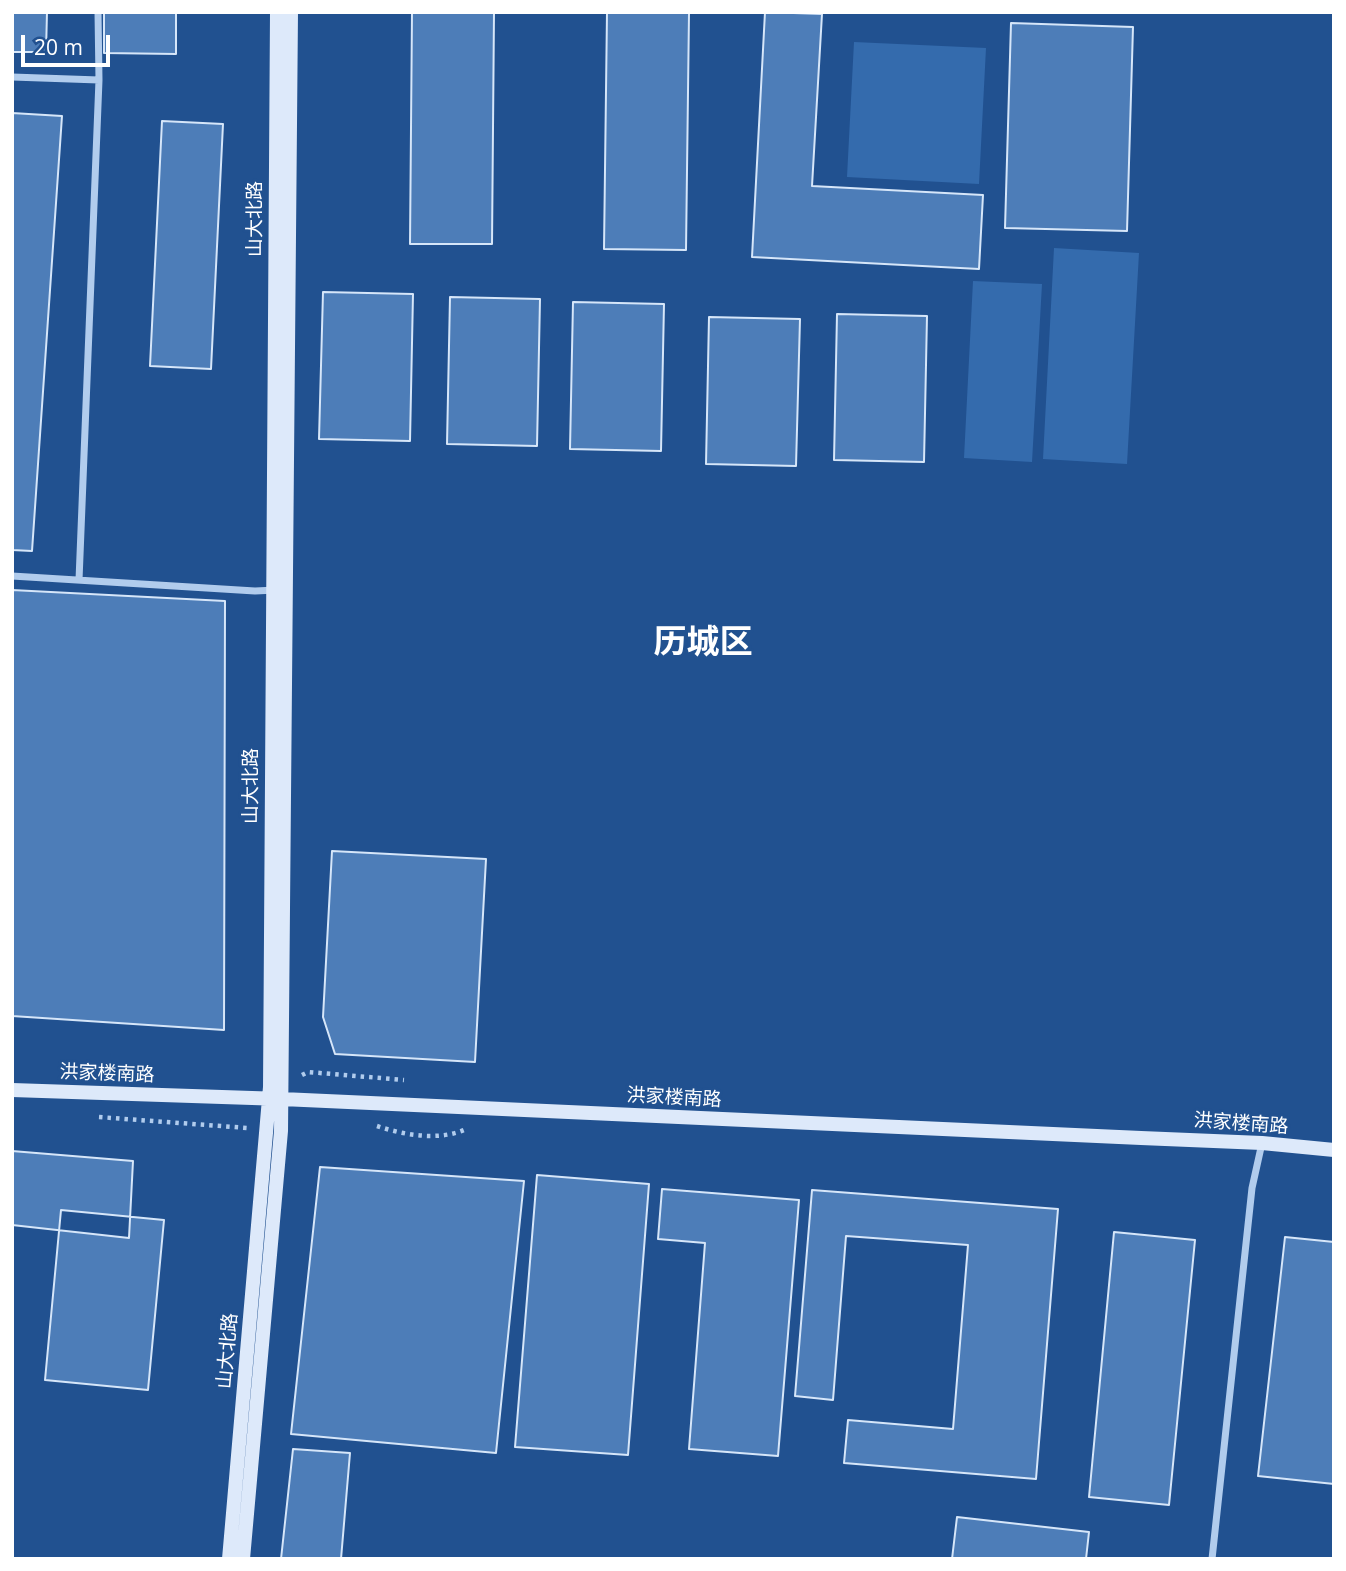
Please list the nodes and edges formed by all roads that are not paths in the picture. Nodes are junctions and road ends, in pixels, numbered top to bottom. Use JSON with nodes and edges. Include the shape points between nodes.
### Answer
{"nodes":[{"id":1,"x":98,"y":12,"type":"edge"},
{"id":2,"x":277,"y":12,"type":"edge"},
{"id":3,"x":292,"y":12,"type":"edge"},
{"id":4,"x":12,"y":77,"type":"edge"},
{"id":5,"x":99,"y":80,"type":"junction"},
{"id":6,"x":12,"y":576,"type":"edge"},
{"id":7,"x":79,"y":580,"type":"junction"},
{"id":8,"x":280,"y":589,"type":"junction"},
{"id":9,"x":12,"y":1090,"type":"edge"},
{"id":10,"x":275,"y":1099,"type":"junction"},
{"id":11,"x":1262,"y":1143,"type":"junction"},
{"id":12,"x":1334,"y":1150,"type":"edge"},
{"id":13,"x":229,"y":1559,"type":"edge"},
{"id":14,"x":243,"y":1559,"type":"edge"},
{"id":15,"x":1212,"y":1559,"type":"edge"}],
"edges":[{"from":1,"to":5,"type":"street"},
{"from":2,"to":8,"type":"main road","name":"山大北路"},
{"from":3,"to":8,"type":"main road","name":"山大北路"},
{"from":4,"to":5,"type":"street"},
{"from":5,"to":7,"type":"street"},
{"from":6,"to":7,"type":"street"},
{"from":7,"to":8,"type":"street"},
{"from":8,"to":10,"type":"main road","name":"山大北路"},
{"from":9,"to":10,"type":"main road","name":"洪家楼南路"},
{"from":10,"to":11,"type":"main road","name":"洪家楼南路"},
{"from":10,"to":13,"type":"main road","name":"山大北路"},
{"from":10,"to":14,"type":"main road","name":"山大北路","via":[[281,1131]]},
{"from":11,"to":12,"type":"main road","name":"洪家楼南路"},
{"from":11,"to":15,"type":"street","via":[[1252,1188]]}]}
